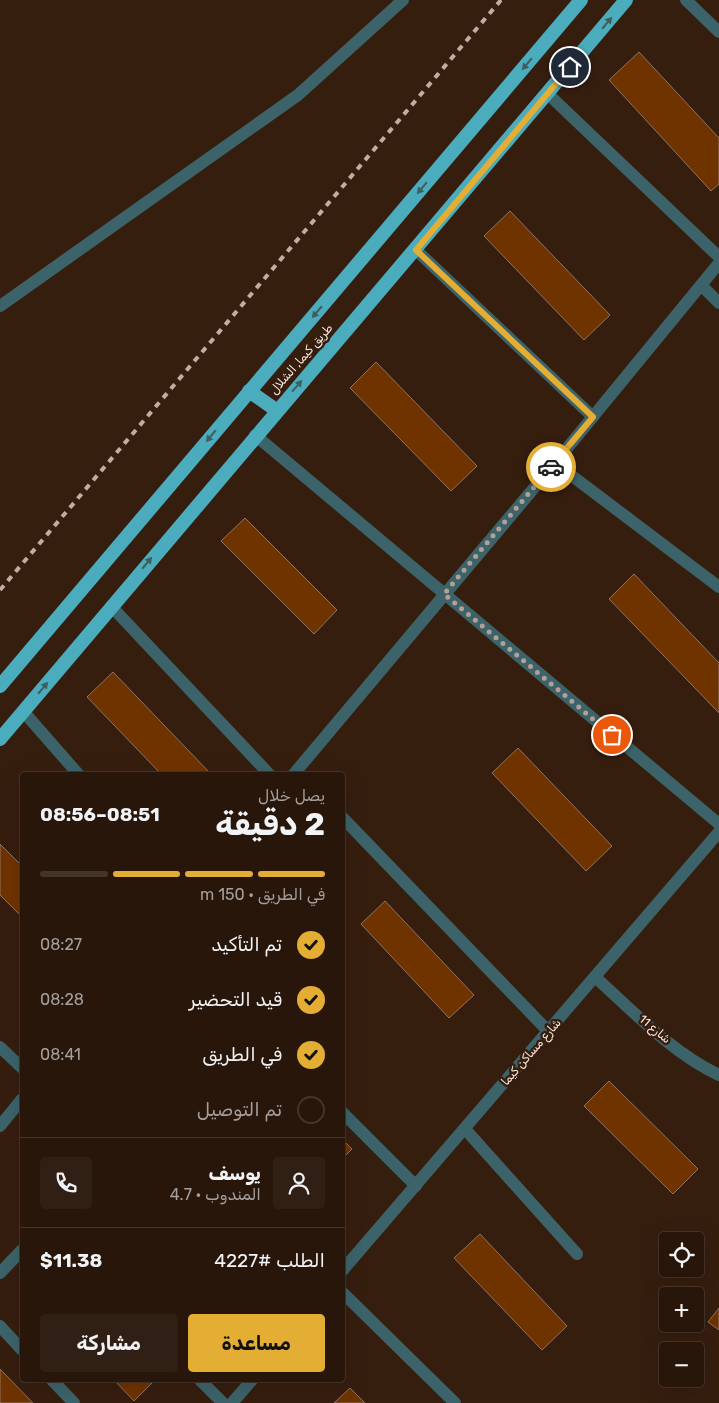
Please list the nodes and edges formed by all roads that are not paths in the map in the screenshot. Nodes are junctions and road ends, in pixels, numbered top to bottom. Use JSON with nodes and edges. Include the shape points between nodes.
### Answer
{"nodes":[{"id":1,"x":404,"y":0,"type":"edge"},
{"id":2,"x":581,"y":0,"type":"edge"},
{"id":3,"x":626,"y":0,"type":"edge"},
{"id":4,"x":686,"y":0,"type":"edge"},
{"id":5,"x":719,"y":32,"type":"edge"},
{"id":6,"x":547,"y":93,"type":"junction"},
{"id":7,"x":416,"y":250,"type":"junction"},
{"id":8,"x":719,"y":256,"type":"edge"},
{"id":9,"x":719,"y":262,"type":"edge"},
{"id":10,"x":700,"y":285,"type":"junction"},
{"id":11,"x":719,"y":303,"type":"edge"},
{"id":12,"x":0,"y":306,"type":"edge"},
{"id":13,"x":249,"y":391,"type":"junction"},
{"id":14,"x":276,"y":410,"type":"junction"},
{"id":15,"x":593,"y":417,"type":"junction"},
{"id":16,"x":255,"y":436,"type":"junction"},
{"id":17,"x":555,"y":463,"type":"junction"},
{"id":18,"x":719,"y":587,"type":"edge"},
{"id":19,"x":444,"y":594,"type":"junction"},
{"id":20,"x":111,"y":606,"type":"junction"},
{"id":21,"x":0,"y":686,"type":"edge"},
{"id":22,"x":23,"y":711,"type":"junction"},
{"id":23,"x":0,"y":738,"type":"edge"},
{"id":24,"x":76,"y":772,"type":"edge"},
{"id":25,"x":267,"y":772,"type":"edge"},
{"id":26,"x":298,"y":772,"type":"edge"},
{"id":27,"x":345,"y":820,"type":"edge"},
{"id":28,"x":719,"y":824,"type":"edge"},
{"id":29,"x":719,"y":832,"type":"edge"},
{"id":30,"x":595,"y":976,"type":"junction"},
{"id":31,"x":548,"y":1031,"type":"junction"},
{"id":32,"x":0,"y":1047,"type":"edge"},
{"id":33,"x":20,"y":1066,"type":"edge"},
{"id":34,"x":719,"y":1075,"type":"edge"},
{"id":35,"x":20,"y":1101,"type":"edge"},
{"id":36,"x":345,"y":1115,"type":"edge"},
{"id":37,"x":0,"y":1126,"type":"edge"},
{"id":38,"x":464,"y":1129,"type":"junction"},
{"id":39,"x":416,"y":1186,"type":"junction"},
{"id":40,"x":20,"y":1252,"type":"edge"},
{"id":41,"x":577,"y":1254,"type":"dead end"},
{"id":42,"x":345,"y":1268,"type":"edge"},
{"id":43,"x":0,"y":1274,"type":"edge"},
{"id":44,"x":345,"y":1295,"type":"edge"},
{"id":45,"x":0,"y":1326,"type":"edge"},
{"id":46,"x":20,"y":1348,"type":"edge"},
{"id":47,"x":54,"y":1382,"type":"edge"},
{"id":48,"x":202,"y":1382,"type":"edge"},
{"id":49,"x":250,"y":1382,"type":"edge"},
{"id":50,"x":74,"y":1403,"type":"edge"},
{"id":51,"x":223,"y":1403,"type":"edge"},
{"id":52,"x":232,"y":1403,"type":"edge"},
{"id":53,"x":455,"y":1403,"type":"edge"}],
"edges":[{"from":1,"to":12,"type":"street","via":[[298,94]]},
{"from":2,"to":13,"type":"highway","name":"طريق كيما, الشلال","one_way":true},
{"from":6,"to":3,"type":"highway","name":"طريق كيما, الشلال","one_way":true},
{"from":4,"to":5,"type":"street"},
{"from":6,"to":7,"type":"highway","name":"طريق كيما, الشلال"},
{"from":6,"to":8,"type":"street"},
{"from":14,"to":7,"type":"highway","name":"طريق كيما, الشلال","one_way":true},
{"from":7,"to":15,"type":"street"},
{"from":9,"to":10,"type":"street"},
{"from":10,"to":11,"type":"street"},
{"from":10,"to":15,"type":"street"},
{"from":13,"to":14,"type":"highway"},
{"from":13,"to":21,"type":"highway","name":"طريق كيما, الشلال","one_way":true},
{"from":14,"to":16,"type":"highway","name":"طريق كيما, الشلال"},
{"from":15,"to":17,"type":"street"},
{"from":16,"to":19,"type":"street"},
{"from":20,"to":16,"type":"highway","name":"طريق كيما, الشلال","one_way":true},
{"from":17,"to":18,"type":"street"},
{"from":17,"to":19,"type":"street"},
{"from":19,"to":26,"type":"street"},
{"from":19,"to":28,"type":"street"},
{"from":22,"to":20,"type":"highway","name":"طريق كيما, الشلال","one_way":true},
{"from":20,"to":25,"type":"street"},
{"from":22,"to":23,"type":"highway","name":"طريق كيما, الشلال"},
{"from":22,"to":24,"type":"street"},
{"from":27,"to":31,"type":"street"},
{"from":29,"to":30,"type":"street","name":"شارع مساكن كيما"},
{"from":30,"to":31,"type":"street","name":"شارع مساكن كيما"},
{"from":30,"to":34,"type":"street","name":"شارع 11","via":[[654,1030],[704,1068]]},
{"from":31,"to":38,"type":"street","name":"شارع مساكن كيما"},
{"from":32,"to":33,"type":"street"},
{"from":35,"to":37,"type":"street"},
{"from":36,"to":39,"type":"street"},
{"from":38,"to":39,"type":"street","name":"شارع مساكن كيما"},
{"from":38,"to":41,"type":"street"},
{"from":39,"to":42,"type":"street","name":"شارع مساكن كيما"},
{"from":40,"to":43,"type":"street"},
{"from":44,"to":53,"type":"street"},
{"from":45,"to":46,"type":"street"},
{"from":47,"to":50,"type":"street"},
{"from":48,"to":51,"type":"street"},
{"from":49,"to":52,"type":"street"}]}
